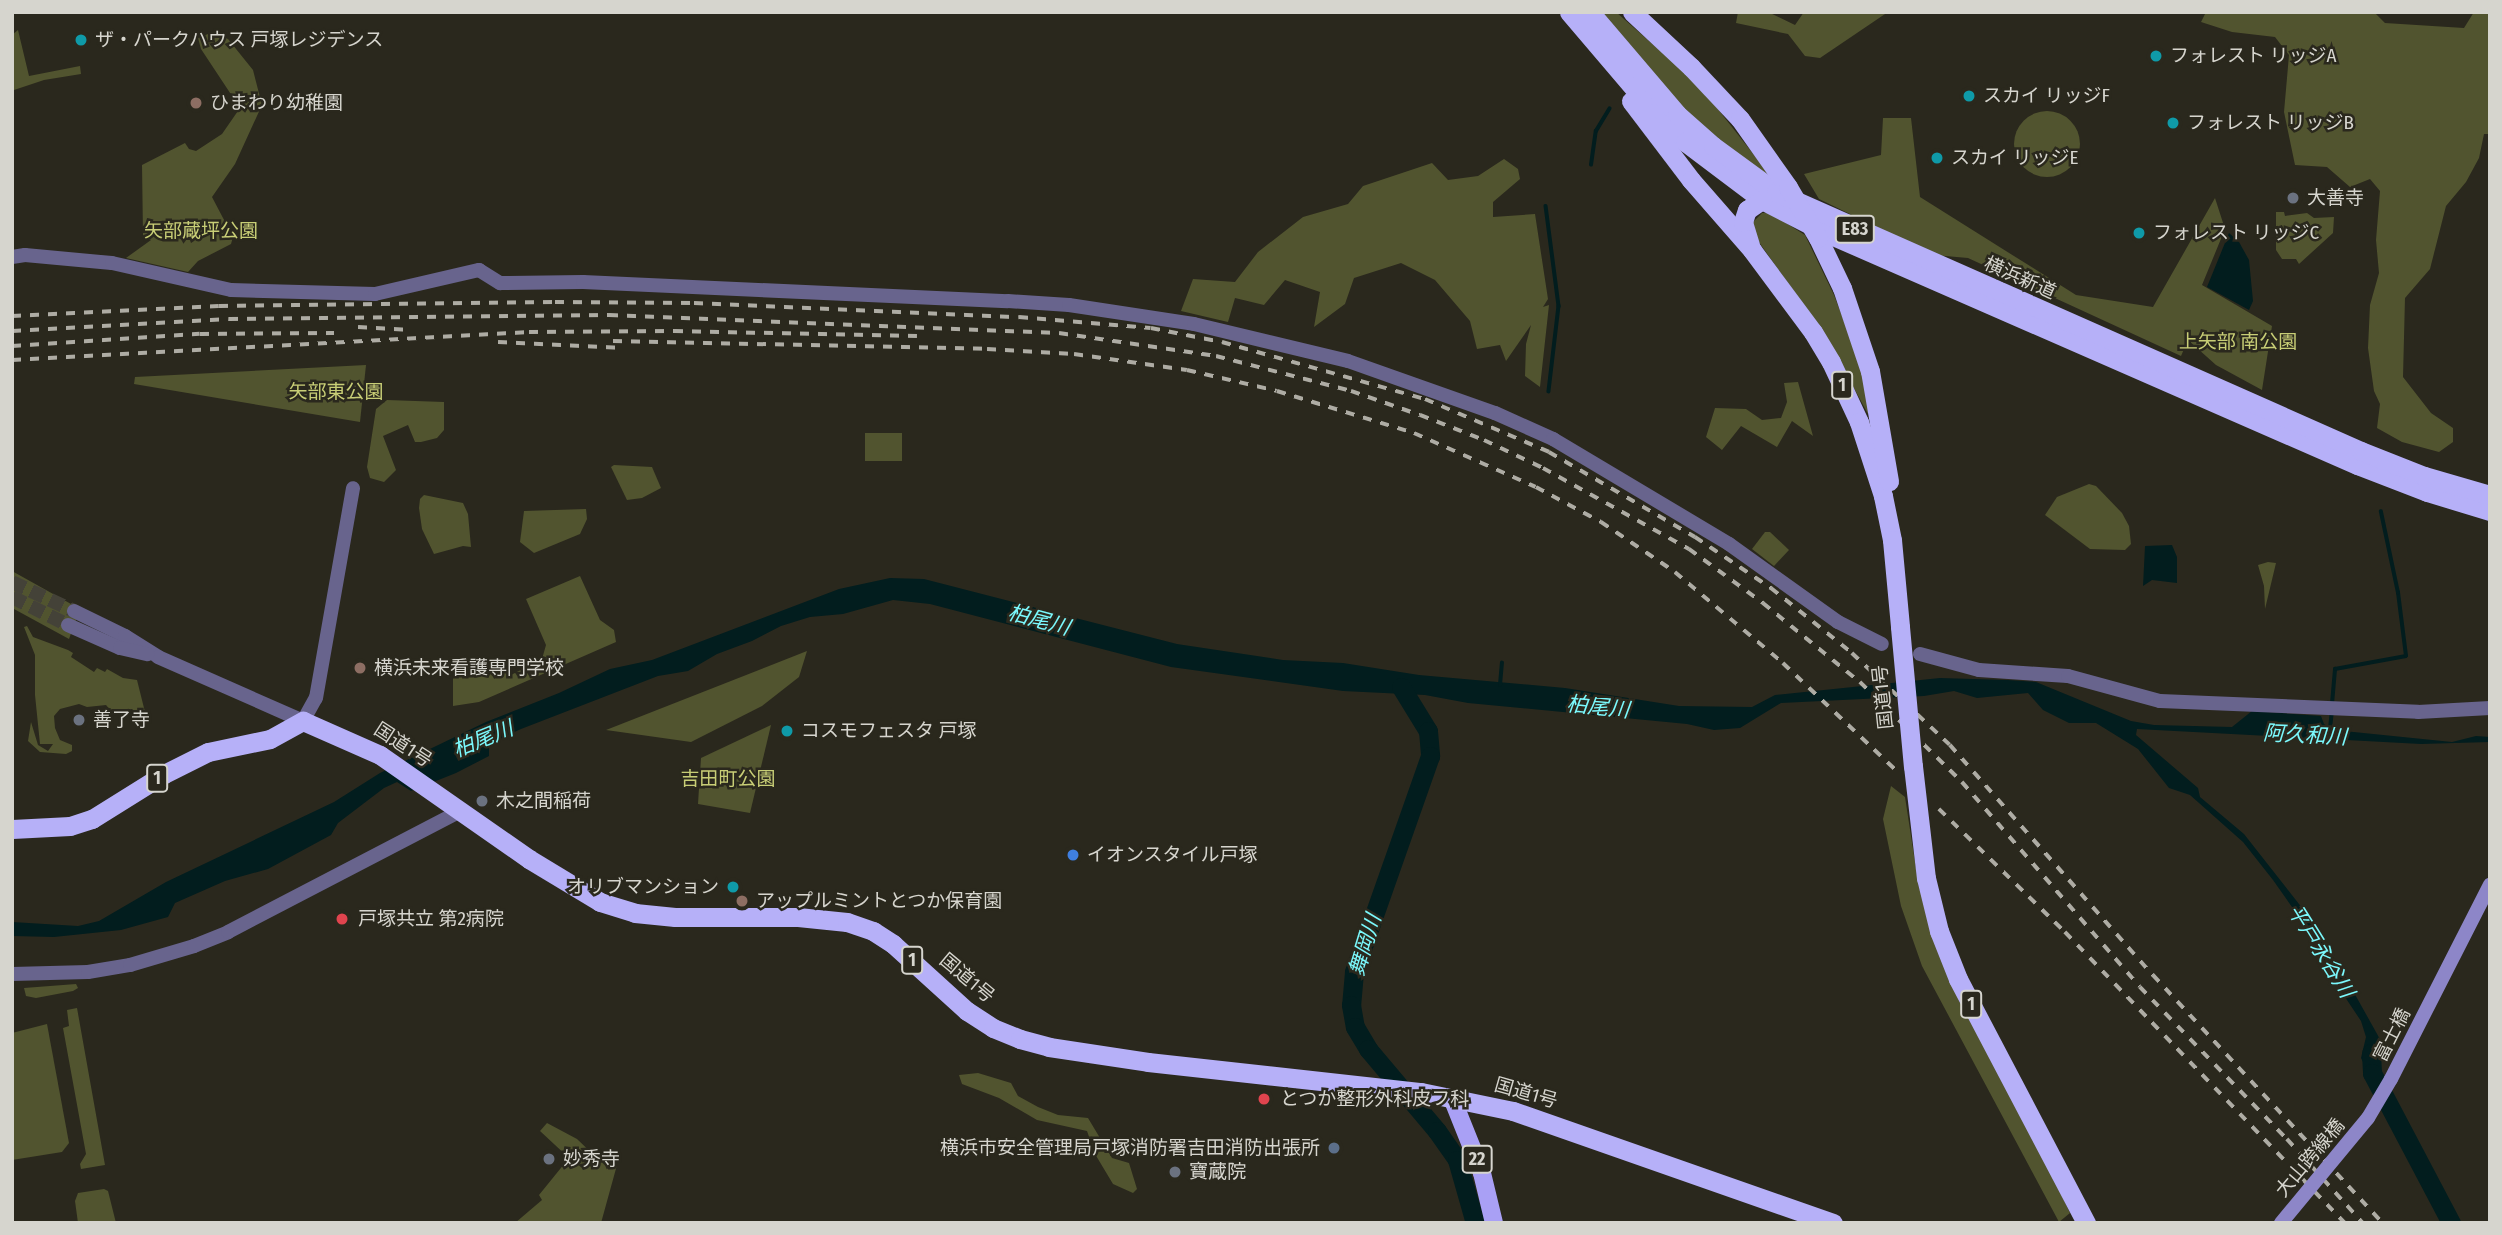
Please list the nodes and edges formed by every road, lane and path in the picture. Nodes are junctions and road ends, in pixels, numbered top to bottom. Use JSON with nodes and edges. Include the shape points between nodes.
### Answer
{"nodes":[{"id":1,"x":1569,"y":12,"type":"edge"},
{"id":2,"x":1590,"y":12,"type":"edge"},
{"id":3,"x":1632,"y":12,"type":"edge"},
{"id":4,"x":1601,"y":53,"type":"junction"},
{"id":5,"x":1754,"y":205,"type":"junction"},
{"id":6,"x":1717,"y":211,"type":"junction"},
{"id":7,"x":1752,"y":250,"type":"junction"},
{"id":8,"x":12,"y":257,"type":"edge"},
{"id":9,"x":1880,"y":416,"type":"junction"},
{"id":10,"x":1859,"y":422,"type":"junction"},
{"id":11,"x":2424,"y":476,"type":"junction"},
{"id":12,"x":2490,"y":485,"type":"edge"},
{"id":13,"x":353,"y":488,"type":"dead end"},
{"id":14,"x":2490,"y":495,"type":"edge"},
{"id":15,"x":2455,"y":501,"type":"junction"},
{"id":16,"x":2490,"y":510,"type":"edge"},
{"id":17,"x":2490,"y":522,"type":"edge"},
{"id":18,"x":1892,"y":540,"type":"junction"},
{"id":19,"x":71,"y":618,"type":"tunnel mouth"},
{"id":20,"x":1882,"y":644,"type":"dead end"},
{"id":21,"x":1920,"y":654,"type":"dead end"},
{"id":22,"x":2490,"y":708,"type":"edge"},
{"id":23,"x":303,"y":721,"type":"junction"},
{"id":24,"x":455,"y":807,"type":"junction"},
{"id":25,"x":12,"y":829,"type":"edge"},
{"id":26,"x":2490,"y":885,"type":"edge"},
{"id":27,"x":12,"y":974,"type":"edge"},
{"id":28,"x":1452,"y":1098,"type":"junction"},
{"id":29,"x":2368,"y":1118,"type":"joint"},
{"id":30,"x":1494,"y":1223,"type":"edge"},
{"id":31,"x":1833,"y":1223,"type":"edge"},
{"id":32,"x":2086,"y":1223,"type":"edge"},
{"id":33,"x":2281,"y":1223,"type":"edge"}],
"edges":[{"from":1,"to":4,"type":"highway","number":"1"},
{"from":2,"to":11,"type":"highway","name":"横浜新道","number":"E83","via":[[1677,114],[1776,192],[2173,370]]},
{"from":3,"to":9,"type":"highway","number":"1","bridge":true,"via":[[1740,119],[1787,187],[1818,238],[1856,327]]},
{"from":4,"to":5,"type":"highway","name":"横浜新道","number":"E83","via":[[1685,142]]},
{"from":4,"to":6,"type":"highway","number":"1","via":[[1652,132]]},
{"from":5,"to":6,"type":"highway","via":[[1728,215]]},
{"from":5,"to":7,"type":"highway","via":[[1744,231]]},
{"from":5,"to":15,"type":"highway","name":"横浜新道","number":"E83","via":[[2357,465]]},
{"from":6,"to":7,"type":"highway","number":"1"},
{"from":7,"to":10,"type":"highway","name":"国道1号","number":"1","via":[[1813,332]]},
{"from":8,"to":20,"type":"street","via":[[83,258],[231,290],[375,294],[479,270],[500,283],[583,282],[1008,301],[1194,324],[1348,361],[1495,413],[1553,439],[1729,544],[1838,622]]},
{"from":9,"to":10,"type":"highway","number":"1"},
{"from":9,"to":18,"type":"highway","number":"1","via":[[1895,530]]},
{"from":10,"to":18,"type":"highway","name":"国道1号","number":"1"},
{"from":11,"to":12,"type":"highway"},
{"from":11,"to":14,"type":"highway","name":"横浜新道","number":"E83"},
{"from":13,"to":23,"type":"street","via":[[316,698]]},
{"from":15,"to":16,"type":"highway","name":"横浜新道","number":"E83"},
{"from":15,"to":17,"type":"highway"},
{"from":18,"to":32,"type":"highway","name":"国道1号","number":"1","bridge":true,"via":[[1926,878],[1940,931],[1958,979]]},
{"from":19,"to":23,"type":"street","via":[[125,636],[158,657]]},
{"from":21,"to":22,"type":"street","via":[[1979,670],[2068,676],[2160,701],[2418,712]]},
{"from":23,"to":24,"type":"highway","name":"国道1号","number":"1","via":[[360,744]]},
{"from":23,"to":25,"type":"highway","number":"1","via":[[270,739],[202,755],[92,819],[71,826]]},
{"from":24,"to":27,"type":"street","via":[[228,932],[194,946],[88,972]]},
{"from":24,"to":28,"type":"highway","name":"国道1号","number":"1","via":[[575,888],[635,913],[826,918],[873,931],[967,1011],[1020,1039],[1148,1062]]},
{"from":26,"to":29,"type":"main road","name":"富士橋"},
{"from":28,"to":30,"type":"main road","number":"22","via":[[1482,1172]]},
{"from":28,"to":31,"type":"highway","name":"国道1号","number":"1","via":[[1513,1111]]},
{"from":29,"to":33,"type":"main road","name":"大山跨線橋","bridge":true}]}
